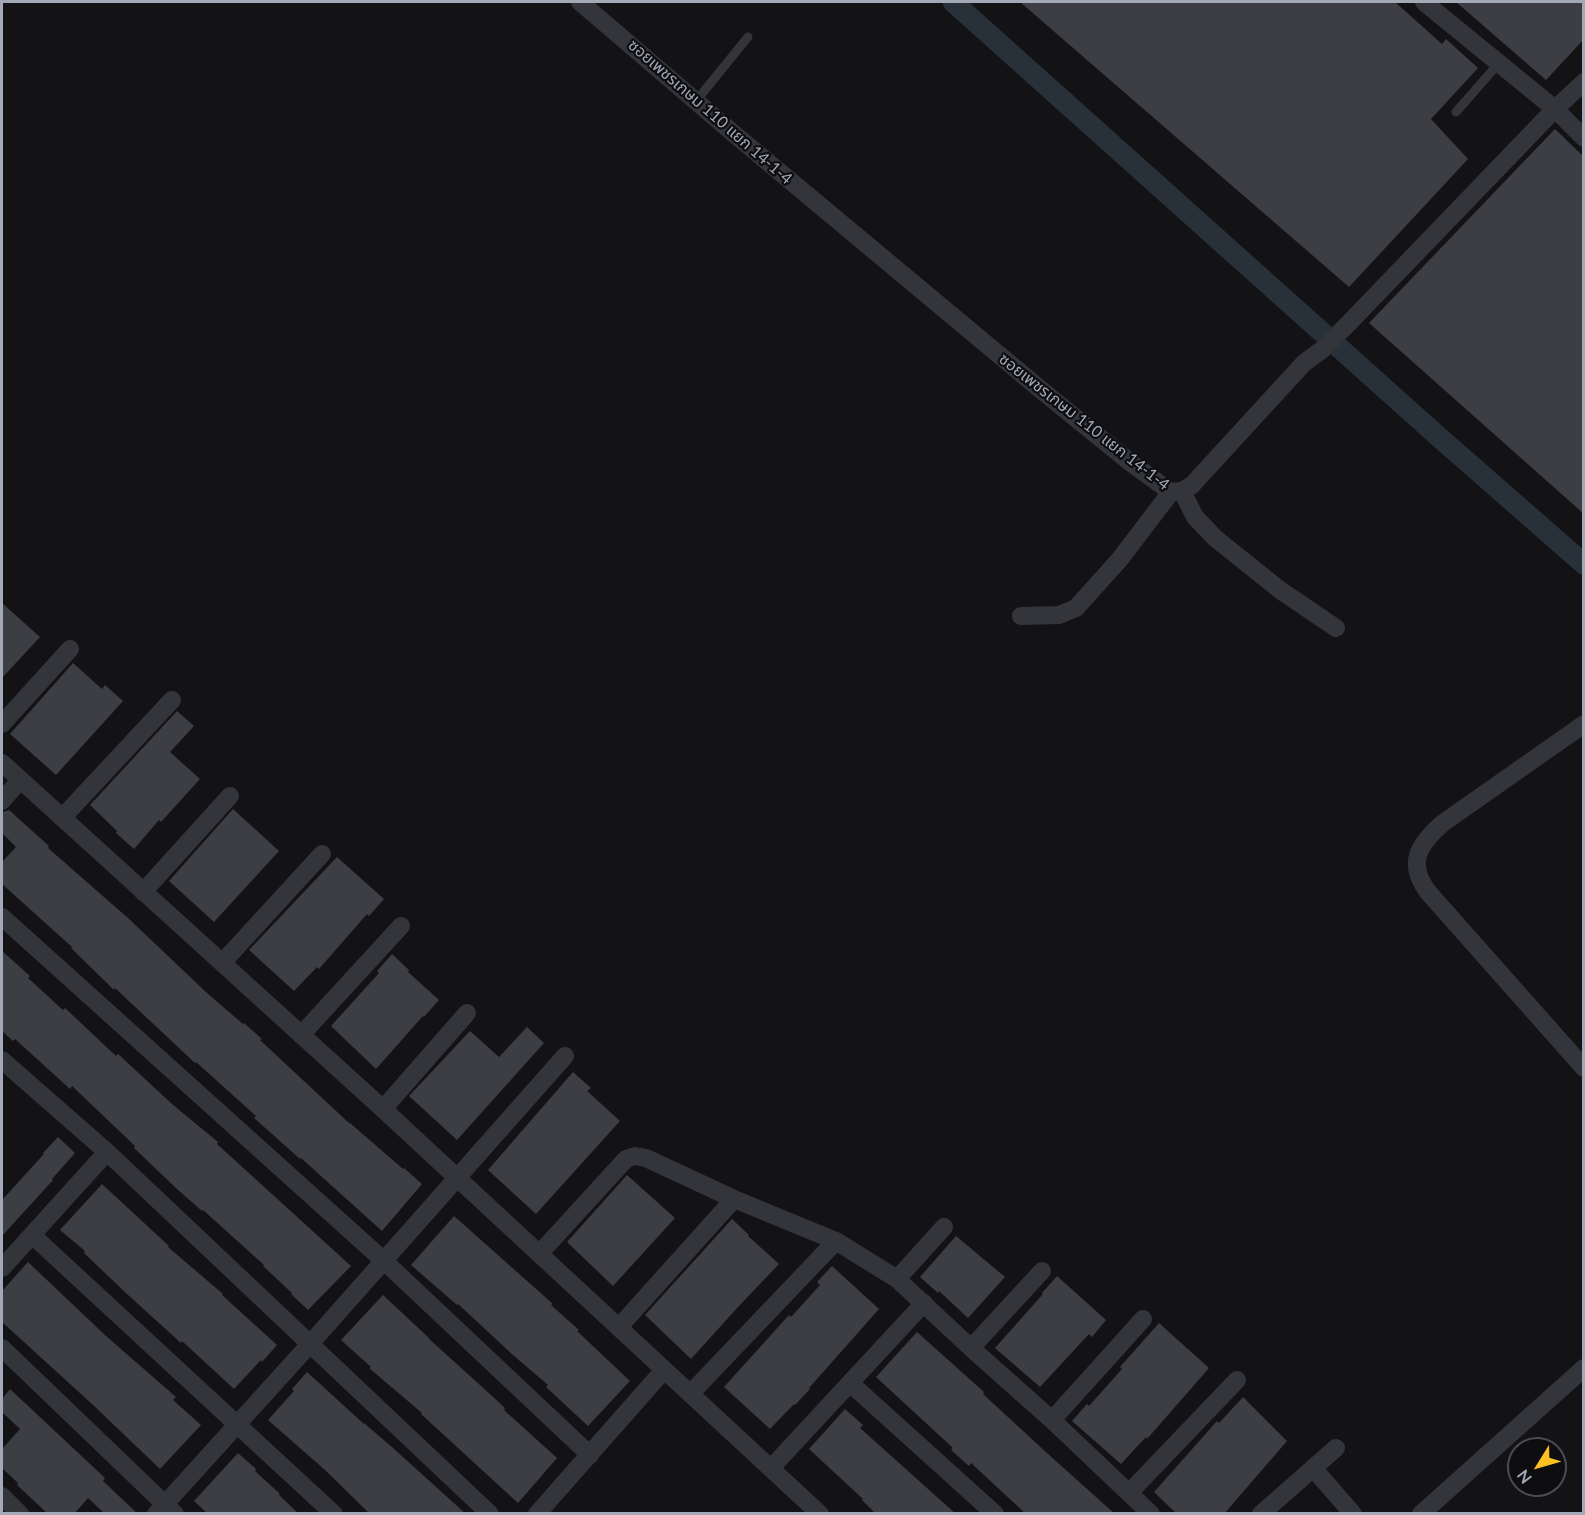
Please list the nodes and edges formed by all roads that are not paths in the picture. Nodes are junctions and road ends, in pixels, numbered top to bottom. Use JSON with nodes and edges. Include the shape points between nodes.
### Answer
{"nodes":[{"id":1,"x":580,"y":2,"type":"edge"},
{"id":2,"x":1424,"y":2,"type":"edge"},
{"id":3,"x":748,"y":37,"type":"dead end"},
{"id":4,"x":1498,"y":63,"type":"junction"},
{"id":5,"x":1584,"y":82,"type":"edge"},
{"id":6,"x":696,"y":101,"type":"junction"},
{"id":7,"x":1555,"y":109,"type":"junction"},
{"id":8,"x":1456,"y":112,"type":"dead end"},
{"id":9,"x":1584,"y":138,"type":"edge"},
{"id":10,"x":1176,"y":491,"type":"junction"},
{"id":11,"x":1021,"y":616,"type":"dead end"},
{"id":12,"x":1336,"y":628,"type":"dead end"},
{"id":13,"x":70,"y":649,"type":"dead end"},
{"id":14,"x":172,"y":700,"type":"dead end"},
{"id":15,"x":2,"y":724,"type":"edge"},
{"id":16,"x":1584,"y":724,"type":"edge"},
{"id":17,"x":2,"y":763,"type":"edge"},
{"id":18,"x":20,"y":780,"type":"junction"},
{"id":19,"x":230,"y":796,"type":"dead end"},
{"id":20,"x":2,"y":801,"type":"edge"},
{"id":21,"x":62,"y":818,"type":"junction"},
{"id":22,"x":322,"y":854,"type":"dead end"},
{"id":23,"x":143,"y":892,"type":"junction"},
{"id":24,"x":2,"y":917,"type":"edge"},
{"id":25,"x":401,"y":926,"type":"dead end"},
{"id":26,"x":222,"y":963,"type":"junction"},
{"id":27,"x":467,"y":1013,"type":"dead end"},
{"id":28,"x":301,"y":1035,"type":"junction"},
{"id":29,"x":565,"y":1056,"type":"dead end"},
{"id":30,"x":2,"y":1060,"type":"edge"},
{"id":31,"x":1584,"y":1068,"type":"edge"},
{"id":32,"x":382,"y":1109,"type":"junction"},
{"id":33,"x":107,"y":1152,"type":"junction"},
{"id":34,"x":458,"y":1178,"type":"junction"},
{"id":35,"x":734,"y":1199,"type":"junction"},
{"id":36,"x":944,"y":1227,"type":"dead end"},
{"id":37,"x":32,"y":1235,"type":"junction"},
{"id":38,"x":836,"y":1241,"type":"junction"},
{"id":39,"x":540,"y":1253,"type":"junction"},
{"id":40,"x":383,"y":1260,"type":"junction"},
{"id":41,"x":2,"y":1268,"type":"edge"},
{"id":42,"x":1042,"y":1271,"type":"dead end"},
{"id":43,"x":897,"y":1279,"type":"junction"},
{"id":44,"x":924,"y":1303,"type":"junction"},
{"id":45,"x":1143,"y":1319,"type":"dead end"},
{"id":46,"x":619,"y":1327,"type":"junction"},
{"id":47,"x":310,"y":1344,"type":"junction"},
{"id":48,"x":2,"y":1348,"type":"edge"},
{"id":49,"x":971,"y":1348,"type":"junction"},
{"id":50,"x":1584,"y":1368,"type":"edge"},
{"id":51,"x":664,"y":1370,"type":"junction"},
{"id":52,"x":1237,"y":1380,"type":"dead end"},
{"id":53,"x":850,"y":1383,"type":"junction"},
{"id":54,"x":691,"y":1393,"type":"junction"},
{"id":55,"x":1052,"y":1420,"type":"junction"},
{"id":56,"x":237,"y":1423,"type":"junction"},
{"id":57,"x":1336,"y":1448,"type":"dead end"},
{"id":58,"x":590,"y":1455,"type":"junction"},
{"id":59,"x":771,"y":1468,"type":"junction"},
{"id":60,"x":1313,"y":1468,"type":"junction"},
{"id":61,"x":1129,"y":1493,"type":"junction"},
{"id":62,"x":2,"y":1496,"type":"edge"},
{"id":63,"x":165,"y":1510,"type":"edge"},
{"id":64,"x":20,"y":1514,"type":"edge"},
{"id":65,"x":334,"y":1514,"type":"edge"},
{"id":66,"x":490,"y":1514,"type":"edge"},
{"id":67,"x":537,"y":1514,"type":"edge"},
{"id":68,"x":819,"y":1514,"type":"edge"},
{"id":69,"x":995,"y":1514,"type":"edge"},
{"id":70,"x":1151,"y":1514,"type":"edge"},
{"id":71,"x":1261,"y":1514,"type":"edge"},
{"id":72,"x":1353,"y":1514,"type":"edge"},
{"id":73,"x":1421,"y":1514,"type":"edge"}],
"edges":[{"from":1,"to":6,"type":"street","name":"ซอยเพชรเกษม 110 แยก 14-1-4"},
{"from":2,"to":4,"type":"street"},
{"from":3,"to":6,"type":"lane"},
{"from":4,"to":7,"type":"street"},
{"from":4,"to":8,"type":"lane"},
{"from":5,"to":7,"type":"street","name":"ซอยเพชรเกษม 110 แยก 14-1-4"},
{"from":6,"to":10,"type":"street","name":"ซอยเพชรเกษม 110 แยก 14-1-4","via":[[1131,463]]},
{"from":7,"to":9,"type":"street"},
{"from":7,"to":10,"type":"street","name":"ซอยเพชรเกษม 110 แยก 14-1-4","via":[[1347,325],[1304,363],[1192,485]]},
{"from":10,"to":11,"type":"street","via":[[1076,608],[1059,615]]},
{"from":10,"to":12,"type":"street","via":[[1215,538]]},
{"from":13,"to":15,"type":"street"},
{"from":14,"to":21,"type":"street"},
{"from":16,"to":31,"type":"street","via":[[1443,823],[1423,843],[1416,864],[1428,892]]},
{"from":17,"to":18,"type":"street"},
{"from":18,"to":20,"type":"street"},
{"from":18,"to":21,"type":"street"},
{"from":19,"to":23,"type":"street"},
{"from":21,"to":23,"type":"street"},
{"from":22,"to":26,"type":"street"},
{"from":23,"to":26,"type":"street"},
{"from":24,"to":40,"type":"street"},
{"from":25,"to":28,"type":"street"},
{"from":26,"to":28,"type":"street"},
{"from":27,"to":32,"type":"street"},
{"from":28,"to":32,"type":"street"},
{"from":29,"to":34,"type":"street"},
{"from":30,"to":33,"type":"street"},
{"from":32,"to":34,"type":"street"},
{"from":33,"to":37,"type":"street"},
{"from":33,"to":47,"type":"street"},
{"from":34,"to":39,"type":"street"},
{"from":34,"to":40,"type":"street"},
{"from":35,"to":38,"type":"street"},
{"from":35,"to":39,"type":"street","via":[[635,1156],[618,1167]]},
{"from":35,"to":46,"type":"street"},
{"from":36,"to":43,"type":"street"},
{"from":37,"to":41,"type":"street"},
{"from":37,"to":56,"type":"street"},
{"from":38,"to":43,"type":"street"},
{"from":38,"to":54,"type":"street"},
{"from":39,"to":46,"type":"street"},
{"from":40,"to":47,"type":"street"},
{"from":40,"to":58,"type":"street"},
{"from":42,"to":49,"type":"street"},
{"from":43,"to":44,"type":"street"},
{"from":44,"to":49,"type":"street"},
{"from":44,"to":53,"type":"street"},
{"from":45,"to":55,"type":"street"},
{"from":46,"to":51,"type":"street"},
{"from":47,"to":56,"type":"street"},
{"from":47,"to":66,"type":"street"},
{"from":48,"to":63,"type":"street"},
{"from":49,"to":55,"type":"street"},
{"from":50,"to":73,"type":"street"},
{"from":51,"to":54,"type":"street"},
{"from":51,"to":58,"type":"street"},
{"from":52,"to":61,"type":"street"},
{"from":53,"to":59,"type":"street"},
{"from":53,"to":69,"type":"street"},
{"from":54,"to":59,"type":"street"},
{"from":55,"to":61,"type":"street"},
{"from":56,"to":63,"type":"street"},
{"from":56,"to":65,"type":"street"},
{"from":57,"to":60,"type":"street"},
{"from":58,"to":67,"type":"street"},
{"from":59,"to":68,"type":"street"},
{"from":60,"to":71,"type":"street"},
{"from":60,"to":72,"type":"street"},
{"from":61,"to":70,"type":"street"},
{"from":62,"to":64,"type":"street"}]}
